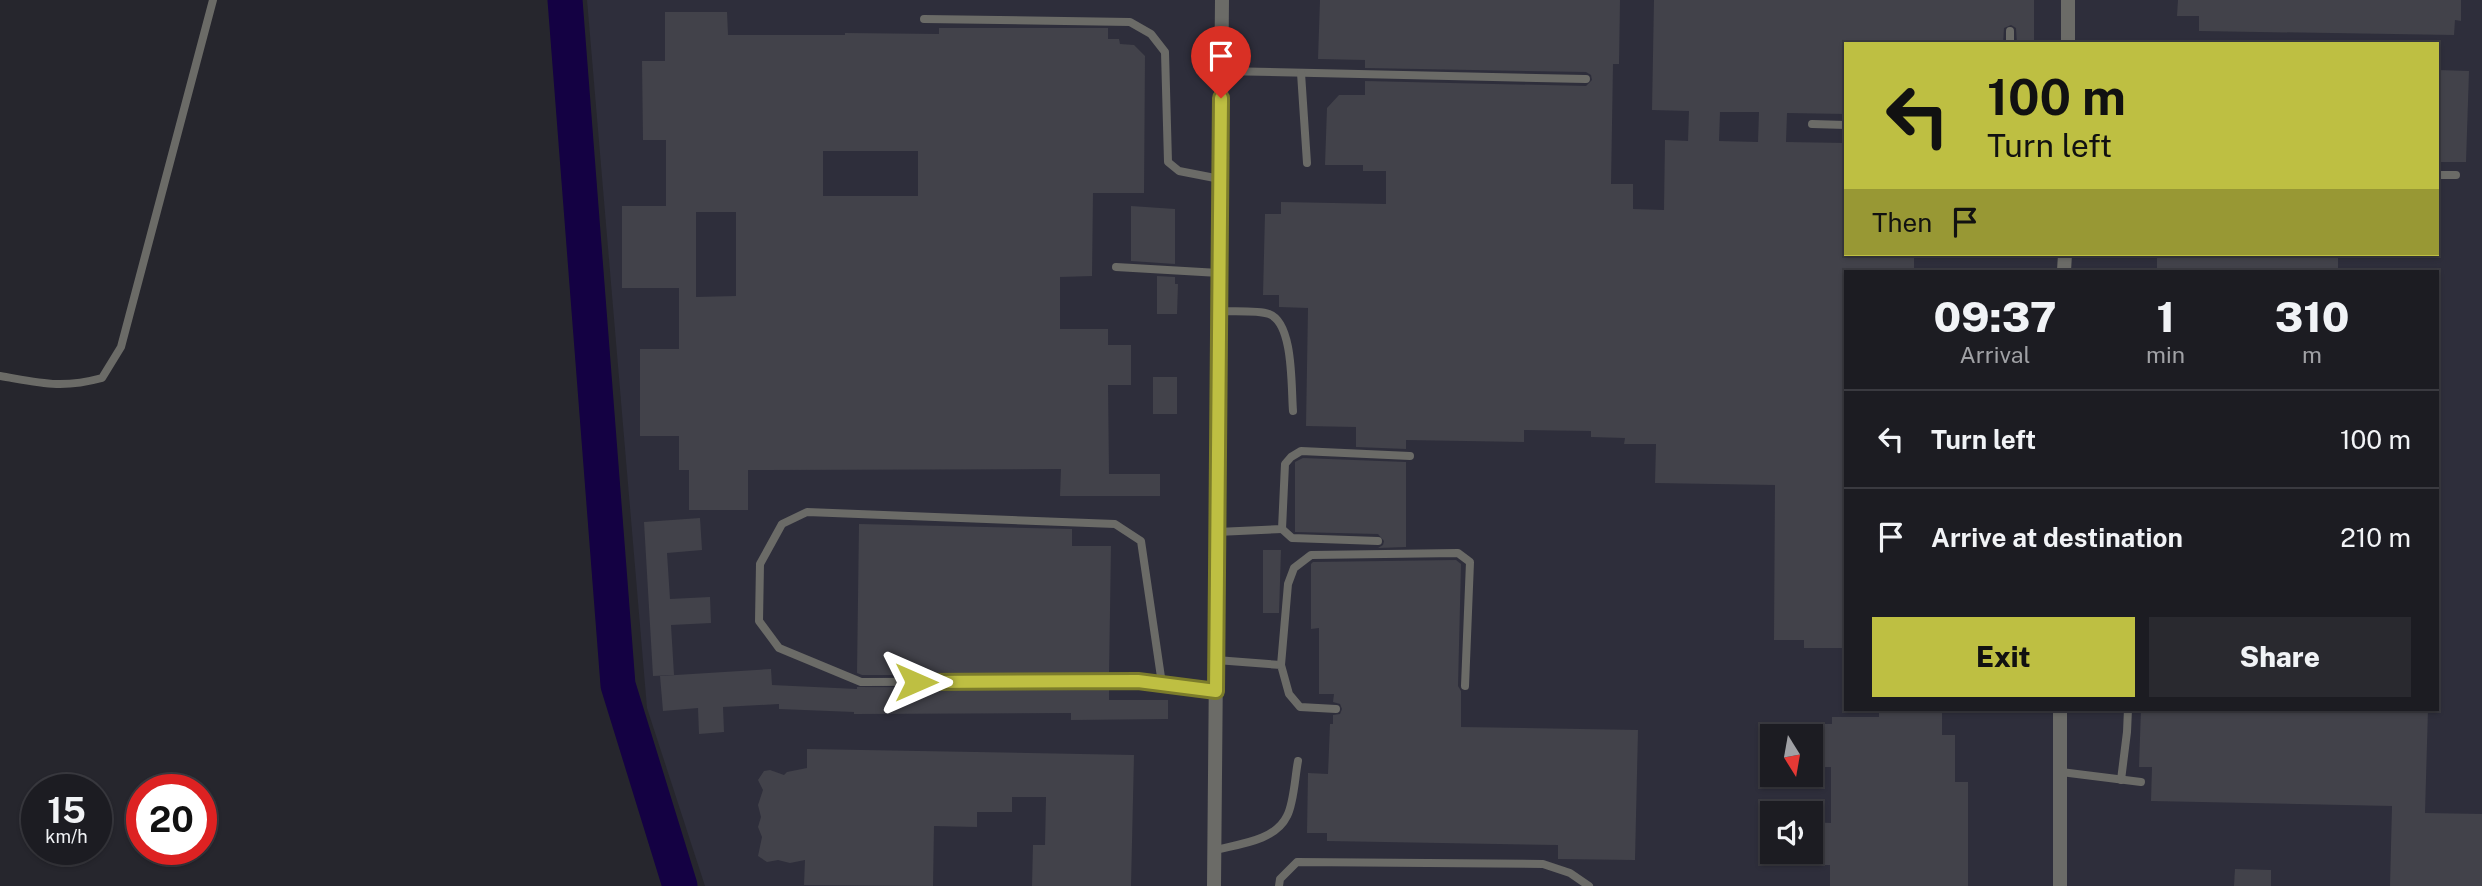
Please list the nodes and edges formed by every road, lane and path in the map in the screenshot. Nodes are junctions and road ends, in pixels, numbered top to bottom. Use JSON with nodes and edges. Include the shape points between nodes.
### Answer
{"nodes":[{"id":1,"x":213,"y":0,"type":"edge"},
{"id":2,"x":1222,"y":0,"type":"edge"},
{"id":3,"x":2068,"y":0,"type":"edge"},
{"id":4,"x":924,"y":19,"type":"dead end"},
{"id":5,"x":2010,"y":31,"type":"dead end"},
{"id":6,"x":2010,"y":42,"type":"edge"},
{"id":7,"x":2068,"y":42,"type":"edge"},
{"id":8,"x":1221,"y":71,"type":"junction"},
{"id":9,"x":1301,"y":73,"type":"junction"},
{"id":10,"x":1586,"y":79,"type":"dead end"},
{"id":11,"x":1812,"y":124,"type":"dead end"},
{"id":12,"x":1844,"y":125,"type":"edge"},
{"id":13,"x":1307,"y":163,"type":"dead end"},
{"id":14,"x":2439,"y":175,"type":"edge"},
{"id":15,"x":2456,"y":175,"type":"dead end"},
{"id":16,"x":1220,"y":179,"type":"junction"},
{"id":17,"x":1116,"y":267,"type":"dead end"},
{"id":18,"x":1219,"y":273,"type":"junction"},
{"id":19,"x":1219,"y":311,"type":"junction"},
{"id":20,"x":0,"y":376,"type":"edge"},
{"id":21,"x":1293,"y":411,"type":"dead end"},
{"id":22,"x":1410,"y":456,"type":"dead end"},
{"id":23,"x":1282,"y":529,"type":"junction"},
{"id":24,"x":1217,"y":532,"type":"junction"},
{"id":25,"x":1378,"y":541,"type":"dead end"},
{"id":26,"x":1216,"y":660,"type":"junction"},
{"id":27,"x":1281,"y":665,"type":"junction"},
{"id":28,"x":1162,"y":684,"type":"junction"},
{"id":29,"x":1465,"y":686,"type":"dead end"},
{"id":30,"x":1216,"y":691,"type":"junction"},
{"id":31,"x":1336,"y":709,"type":"dead end"},
{"id":32,"x":2060,"y":711,"type":"edge"},
{"id":33,"x":2128,"y":711,"type":"edge"},
{"id":34,"x":1298,"y":761,"type":"dead end"},
{"id":35,"x":2061,"y":772,"type":"junction"},
{"id":36,"x":2121,"y":780,"type":"junction"},
{"id":37,"x":2141,"y":782,"type":"dead end"},
{"id":38,"x":1215,"y":850,"type":"junction"},
{"id":39,"x":1214,"y":886,"type":"edge"},
{"id":40,"x":1279,"y":886,"type":"edge"},
{"id":41,"x":1589,"y":886,"type":"edge"},
{"id":42,"x":2060,"y":886,"type":"edge"}],
"edges":[{"from":1,"to":20,"type":"lane","via":[[121,347],[102,378],[83,383],[56,386]]},
{"from":2,"to":8,"type":"street"},
{"from":3,"to":7,"type":"street"},
{"from":4,"to":16,"type":"lane","via":[[1130,22],[1152,34],[1165,52],[1168,162],[1179,171]]},
{"from":5,"to":6,"type":"lane"},
{"from":8,"to":9,"type":"lane"},
{"from":8,"to":16,"type":"street"},
{"from":9,"to":10,"type":"lane"},
{"from":9,"to":13,"type":"lane"},
{"from":11,"to":12,"type":"lane"},
{"from":14,"to":15,"type":"lane"},
{"from":16,"to":18,"type":"street"},
{"from":17,"to":18,"type":"lane"},
{"from":18,"to":19,"type":"street"},
{"from":19,"to":21,"type":"lane","via":[[1269,314],[1280,322],[1287,337]]},
{"from":19,"to":24,"type":"street"},
{"from":22,"to":23,"type":"lane","via":[[1301,451],[1285,464]]},
{"from":23,"to":24,"type":"lane"},
{"from":23,"to":25,"type":"lane","via":[[1292,538]]},
{"from":24,"to":26,"type":"street"},
{"from":26,"to":27,"type":"lane"},
{"from":26,"to":30,"type":"street"},
{"from":27,"to":29,"type":"lane","via":[[1288,584],[1294,568],[1311,555],[1458,553],[1470,562]]},
{"from":27,"to":31,"type":"lane","via":[[1289,694],[1300,706]]},
{"from":28,"to":28,"type":"lane","via":[[861,682],[779,648],[759,621],[760,564],[782,524],[807,512],[1115,524],[1141,541]]},
{"from":28,"to":30,"type":"lane"},
{"from":30,"to":38,"type":"street"},
{"from":32,"to":35,"type":"street"},
{"from":33,"to":36,"type":"lane"},
{"from":34,"to":38,"type":"lane","via":[[1288,816],[1274,832]]},
{"from":35,"to":36,"type":"lane"},
{"from":35,"to":42,"type":"street"},
{"from":36,"to":37,"type":"lane"},
{"from":38,"to":39,"type":"street"},
{"from":40,"to":41,"type":"lane","via":[[1297,862],[1543,864],[1570,873]]}]}
